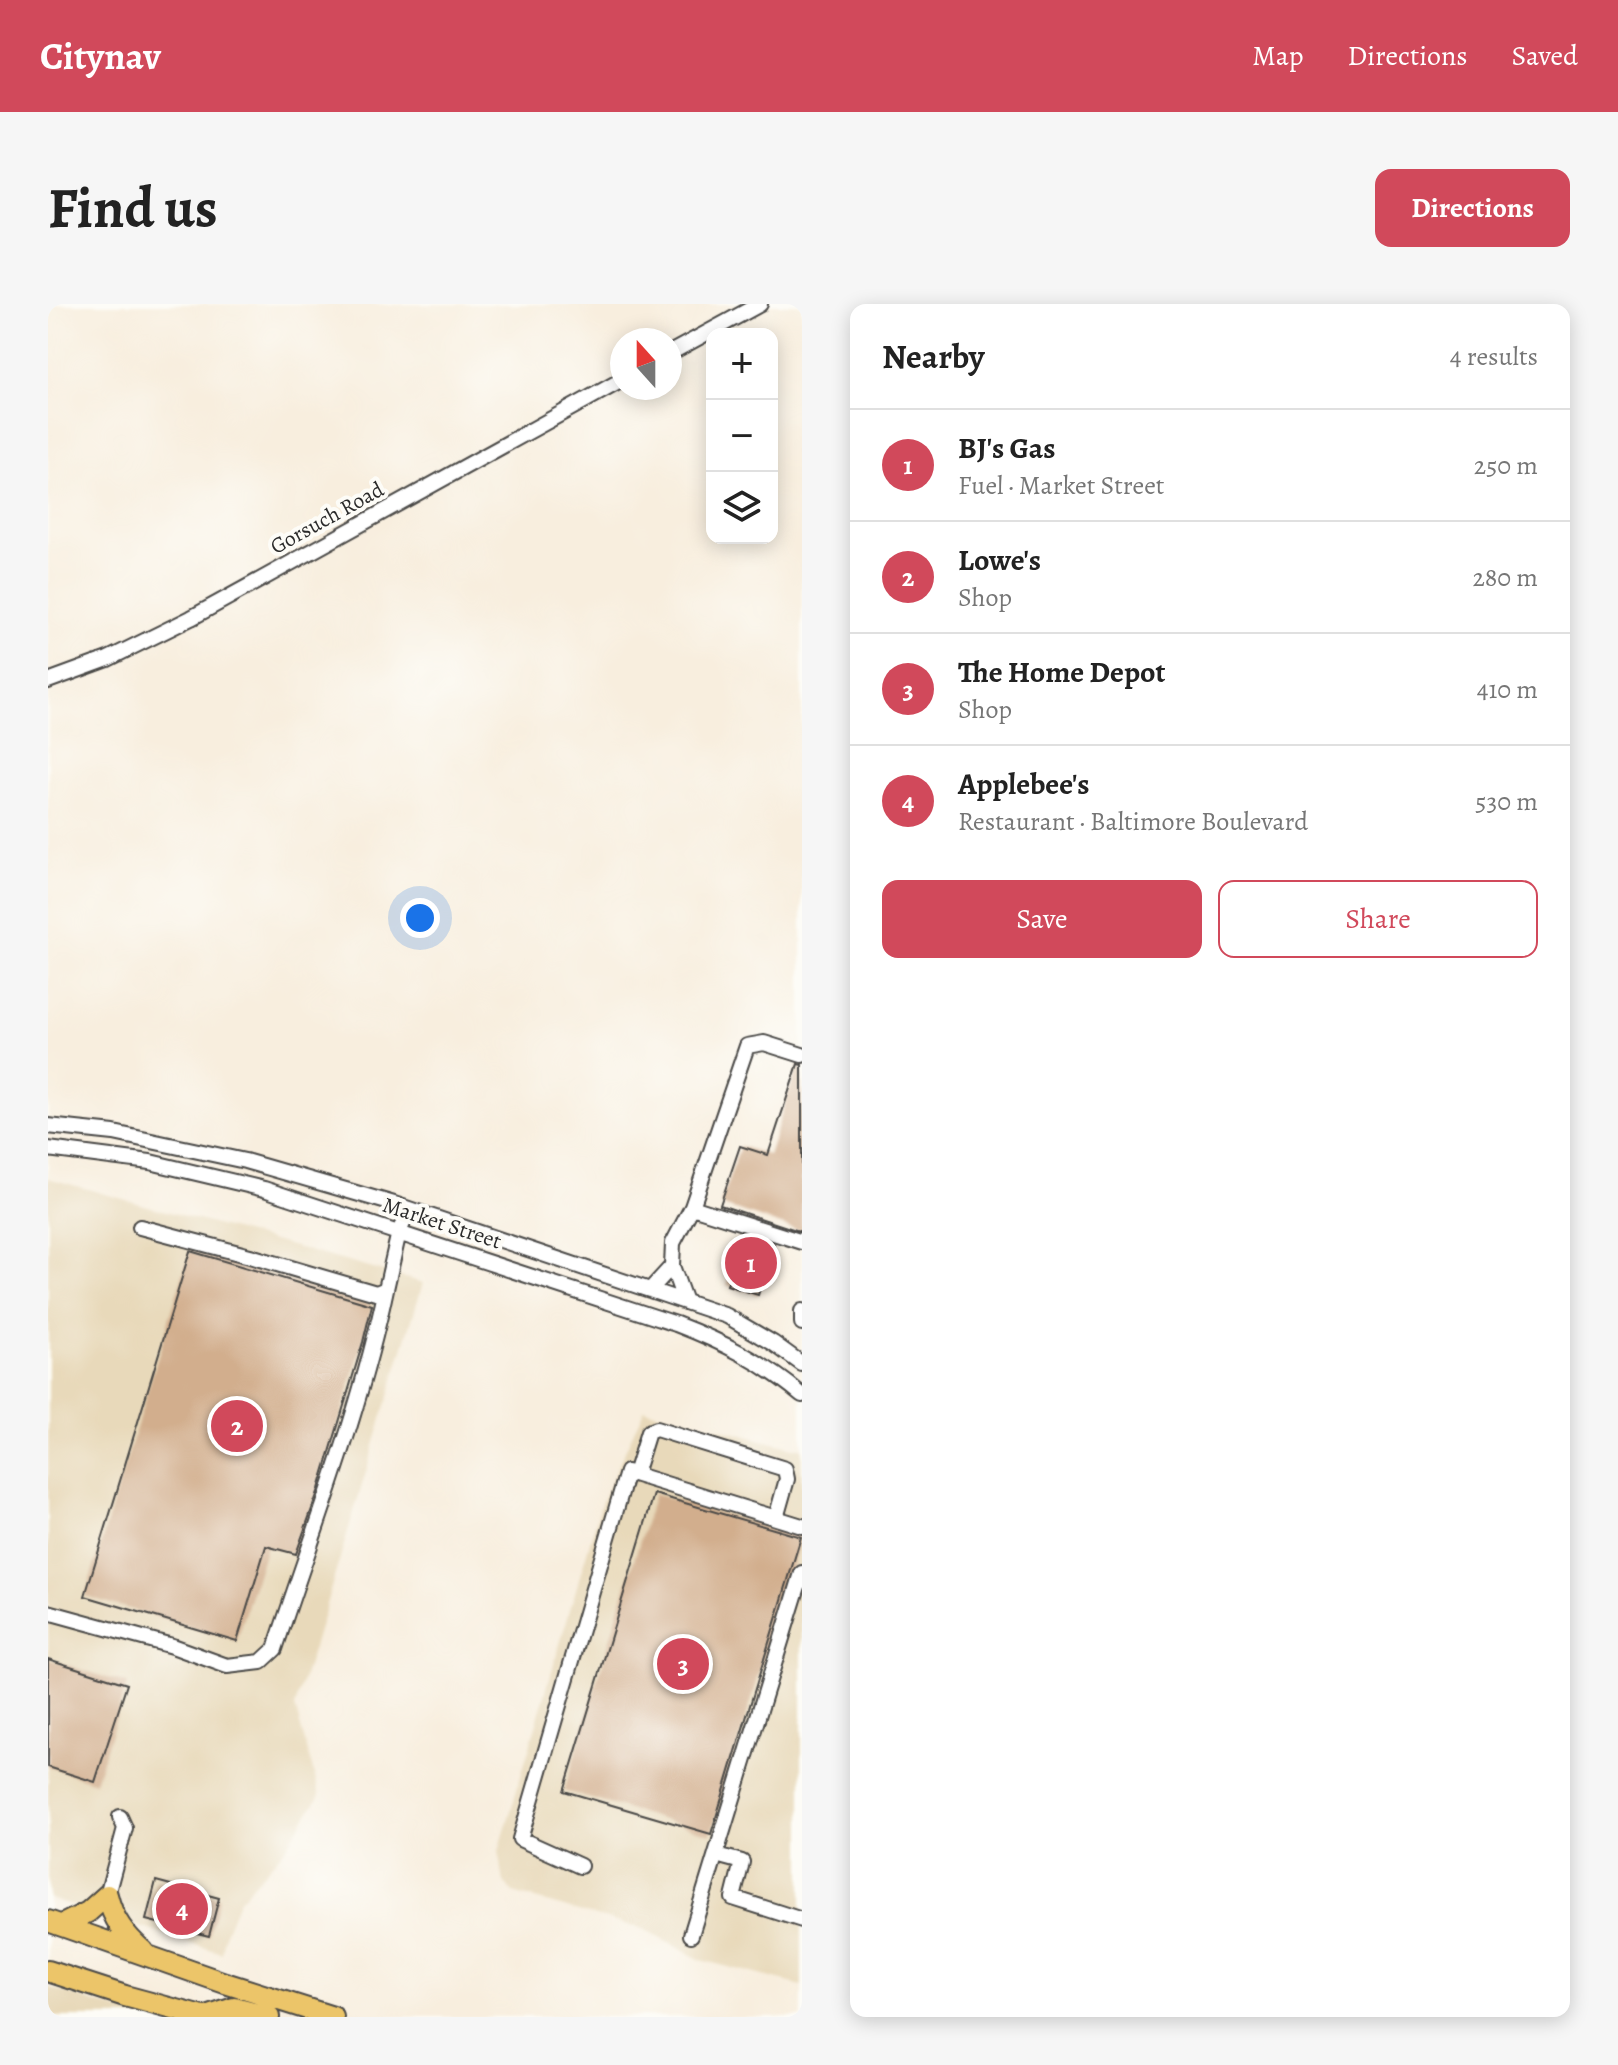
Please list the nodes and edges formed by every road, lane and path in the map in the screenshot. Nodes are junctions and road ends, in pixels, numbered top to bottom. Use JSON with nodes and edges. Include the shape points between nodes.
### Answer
{"nodes":[{"id":1,"x":760,"y":304,"type":"edge"},
{"id":2,"x":682,"y":346,"type":"edge"},
{"id":3,"x":610,"y":387,"type":"edge"},
{"id":4,"x":48,"y":681,"type":"edge"},
{"id":5,"x":802,"y":1055,"type":"edge"},
{"id":6,"x":48,"y":1126,"type":"edge"},
{"id":7,"x":48,"y":1149,"type":"edge"},
{"id":8,"x":692,"y":1207,"type":"junction"},
{"id":9,"x":409,"y":1210,"type":"junction"},
{"id":10,"x":140,"y":1227,"type":"dead end"},
{"id":11,"x":399,"y":1232,"type":"junction"},
{"id":12,"x":802,"y":1242,"type":"edge"},
{"id":13,"x":672,"y":1266,"type":"junction"},
{"id":14,"x":386,"y":1289,"type":"junction"},
{"id":15,"x":650,"y":1290,"type":"junction"},
{"id":16,"x":685,"y":1302,"type":"junction"},
{"id":17,"x":802,"y":1311,"type":"edge"},
{"id":18,"x":802,"y":1323,"type":"edge"},
{"id":19,"x":802,"y":1364,"type":"edge"},
{"id":20,"x":802,"y":1395,"type":"edge"},
{"id":21,"x":635,"y":1474,"type":"junction"},
{"id":22,"x":776,"y":1518,"type":"junction"},
{"id":23,"x":802,"y":1526,"type":"edge"},
{"id":24,"x":802,"y":1573,"type":"edge"},
{"id":25,"x":48,"y":1612,"type":"edge"},
{"id":26,"x":120,"y":1817,"type":"dead end"},
{"id":27,"x":716,"y":1855,"type":"junction"},
{"id":28,"x":580,"y":1866,"type":"dead end"},
{"id":29,"x":107,"y":1895,"type":"junction"},
{"id":30,"x":802,"y":1920,"type":"edge"},
{"id":31,"x":55,"y":1923,"type":"edge"},
{"id":32,"x":691,"y":1935,"type":"dead end"},
{"id":33,"x":147,"y":1955,"type":"junction"},
{"id":34,"x":48,"y":1971,"type":"edge"},
{"id":35,"x":125,"y":1996,"type":"junction"},
{"id":36,"x":145,"y":2017,"type":"edge"},
{"id":37,"x":205,"y":2017,"type":"edge"},
{"id":38,"x":269,"y":2017,"type":"edge"},
{"id":39,"x":333,"y":2017,"type":"edge"}],
"edges":[{"from":1,"to":2,"type":"street"},
{"from":3,"to":4,"type":"street","name":"Gorsuch Road","via":[[191,618],[108,659]]},
{"from":5,"to":8,"type":"street","via":[[764,1043],[747,1046]]},
{"from":6,"to":9,"type":"street","name":"Market Street","via":[[114,1133],[245,1161]]},
{"from":7,"to":11,"type":"street","name":"Market Street","via":[[150,1162],[264,1189]]},
{"from":8,"to":12,"type":"street"},
{"from":8,"to":13,"type":"street","via":[[673,1243]]},
{"from":9,"to":11,"type":"street"},
{"from":9,"to":15,"type":"street","name":"Market Street"},
{"from":10,"to":14,"type":"street","via":[[376,1293]]},
{"from":11,"to":14,"type":"street"},
{"from":11,"to":20,"type":"street","name":"Market Street","via":[[720,1341]]},
{"from":13,"to":15,"type":"street"},
{"from":13,"to":16,"type":"street"},
{"from":14,"to":25,"type":"street","via":[[374,1347],[275,1649],[261,1662],[227,1666]]},
{"from":15,"to":16,"type":"street","name":"Market Street"},
{"from":16,"to":19,"type":"street","name":"Market Street","via":[[727,1316]]},
{"from":17,"to":18,"type":"street"},
{"from":21,"to":22,"type":"street"},
{"from":21,"to":22,"type":"street","via":[[648,1432],[656,1429],[699,1442],[785,1469]]},
{"from":21,"to":28,"type":"street","via":[[627,1472],[520,1839]]},
{"from":22,"to":23,"type":"street"},
{"from":24,"to":27,"type":"street"},
{"from":26,"to":29,"type":"street","via":[[125,1828]]},
{"from":27,"to":30,"type":"street","via":[[742,1862],[733,1898]]},
{"from":27,"to":32,"type":"street"},
{"from":29,"to":31,"type":"highway","via":[[88,1912]]},
{"from":29,"to":33,"type":"highway","via":[[121,1928]]},
{"from":31,"to":33,"type":"highway"},
{"from":33,"to":39,"type":"highway"},
{"from":34,"to":35,"type":"highway"},
{"from":35,"to":36,"type":"highway"},
{"from":35,"to":37,"type":"highway"},
{"from":37,"to":38,"type":"highway","via":[[234,2008]]}]}
